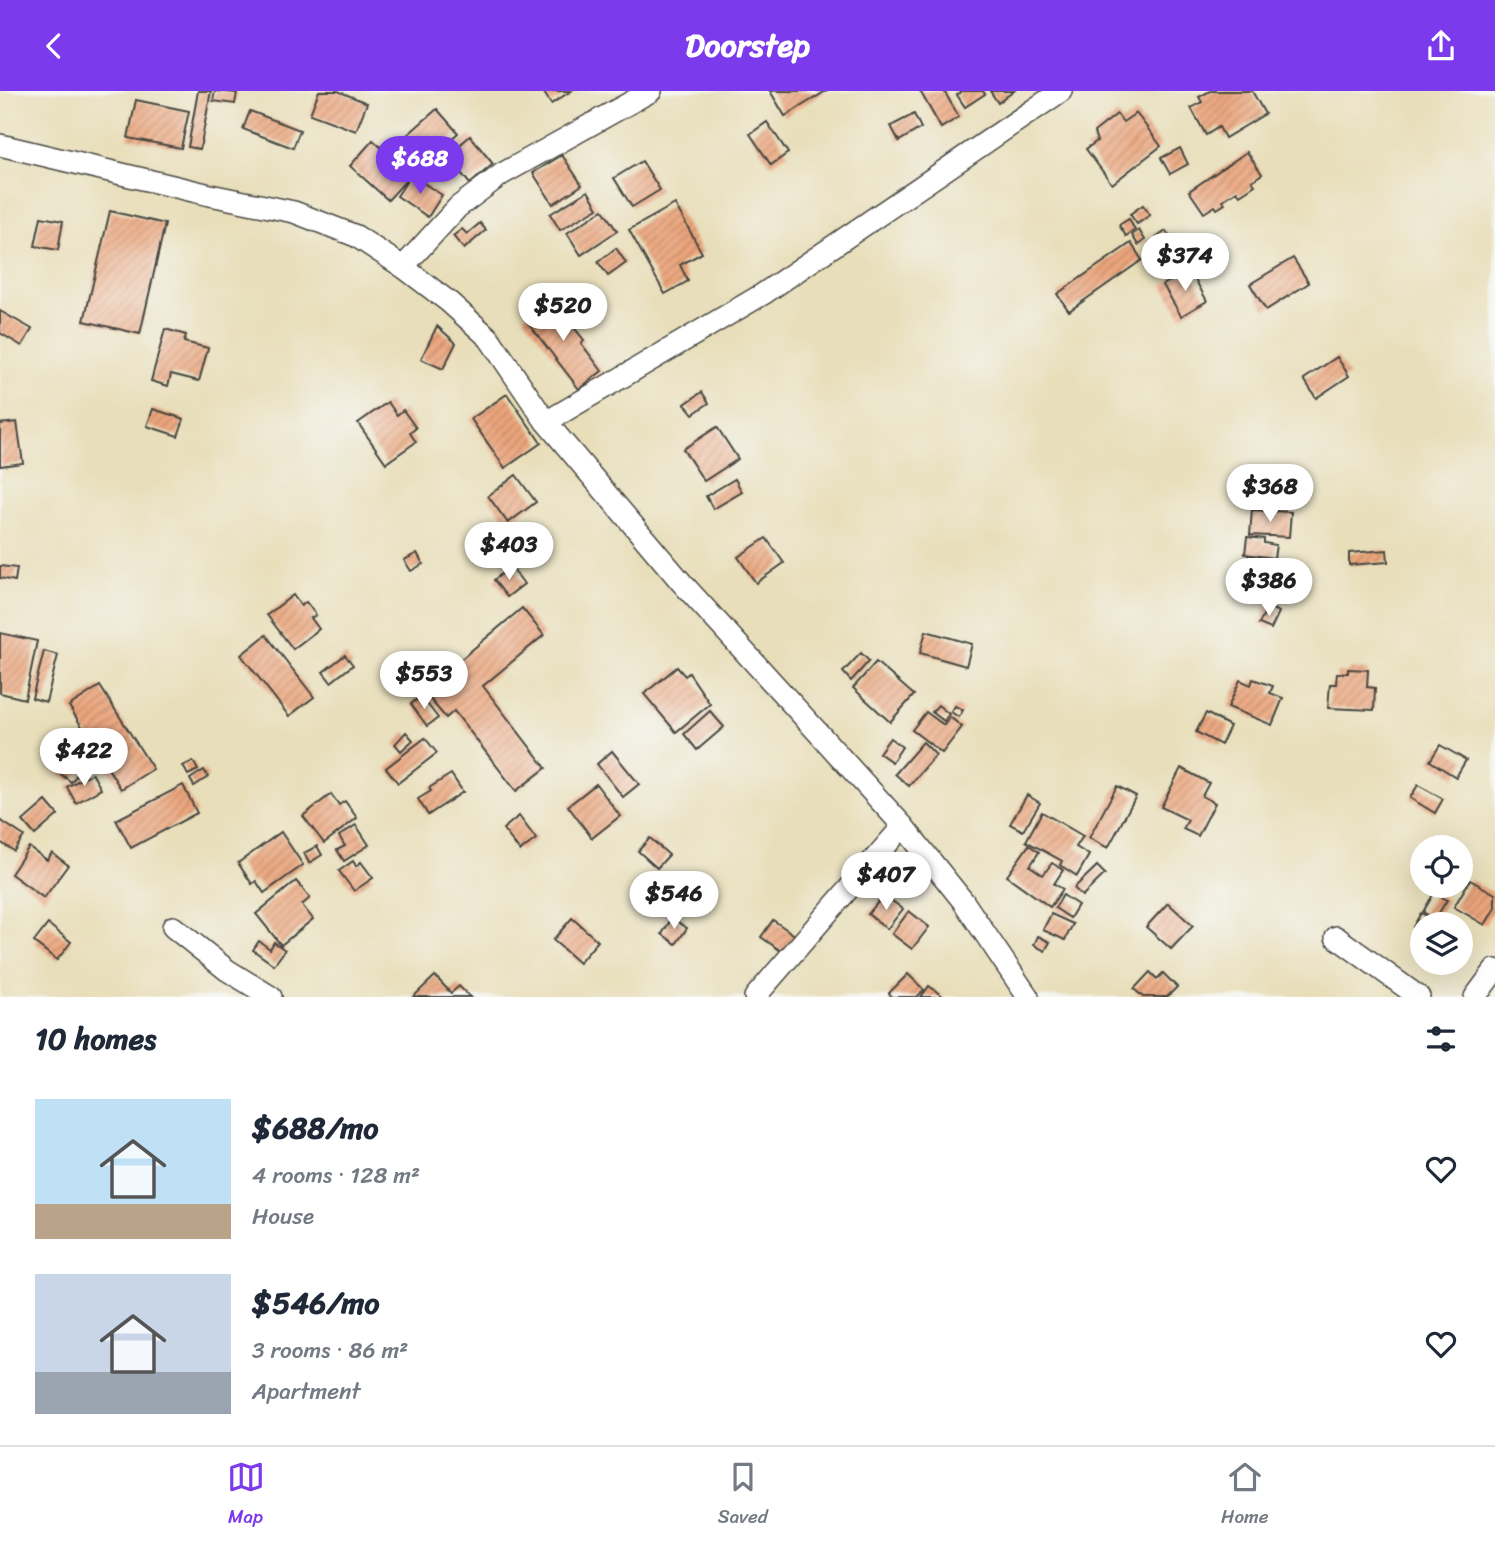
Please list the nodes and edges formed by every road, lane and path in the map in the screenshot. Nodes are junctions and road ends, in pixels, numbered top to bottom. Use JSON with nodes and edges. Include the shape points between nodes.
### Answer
{"nodes":[{"id":1,"x":651,"y":91,"type":"edge"},
{"id":2,"x":1052,"y":93,"type":"edge"},
{"id":3,"x":0,"y":145,"type":"edge"},
{"id":4,"x":403,"y":267,"type":"junction"},
{"id":5,"x":546,"y":422,"type":"junction"},
{"id":6,"x":903,"y":826,"type":"junction"},
{"id":7,"x":173,"y":927,"type":"dead end"},
{"id":8,"x":1336,"y":937,"type":"dead end"},
{"id":9,"x":1495,"y":970,"type":"edge"},
{"id":10,"x":271,"y":997,"type":"edge"},
{"id":11,"x":755,"y":997,"type":"edge"},
{"id":12,"x":1028,"y":997,"type":"edge"},
{"id":13,"x":1419,"y":997,"type":"edge"},
{"id":14,"x":1475,"y":997,"type":"edge"}],
"edges":[{"from":1,"to":4,"type":"street","via":[[502,174],[458,207]]},
{"from":2,"to":5,"type":"street","via":[[764,294]]},
{"from":3,"to":4,"type":"street","via":[[294,212],[356,236]]},
{"from":4,"to":5,"type":"street","via":[[489,338]]},
{"from":5,"to":6,"type":"street","via":[[682,583]]},
{"from":6,"to":11,"type":"street"},
{"from":6,"to":12,"type":"street","via":[[963,901]]},
{"from":7,"to":10,"type":"street","via":[[227,970]]},
{"from":8,"to":13,"type":"street"},
{"from":9,"to":14,"type":"street"}]}
